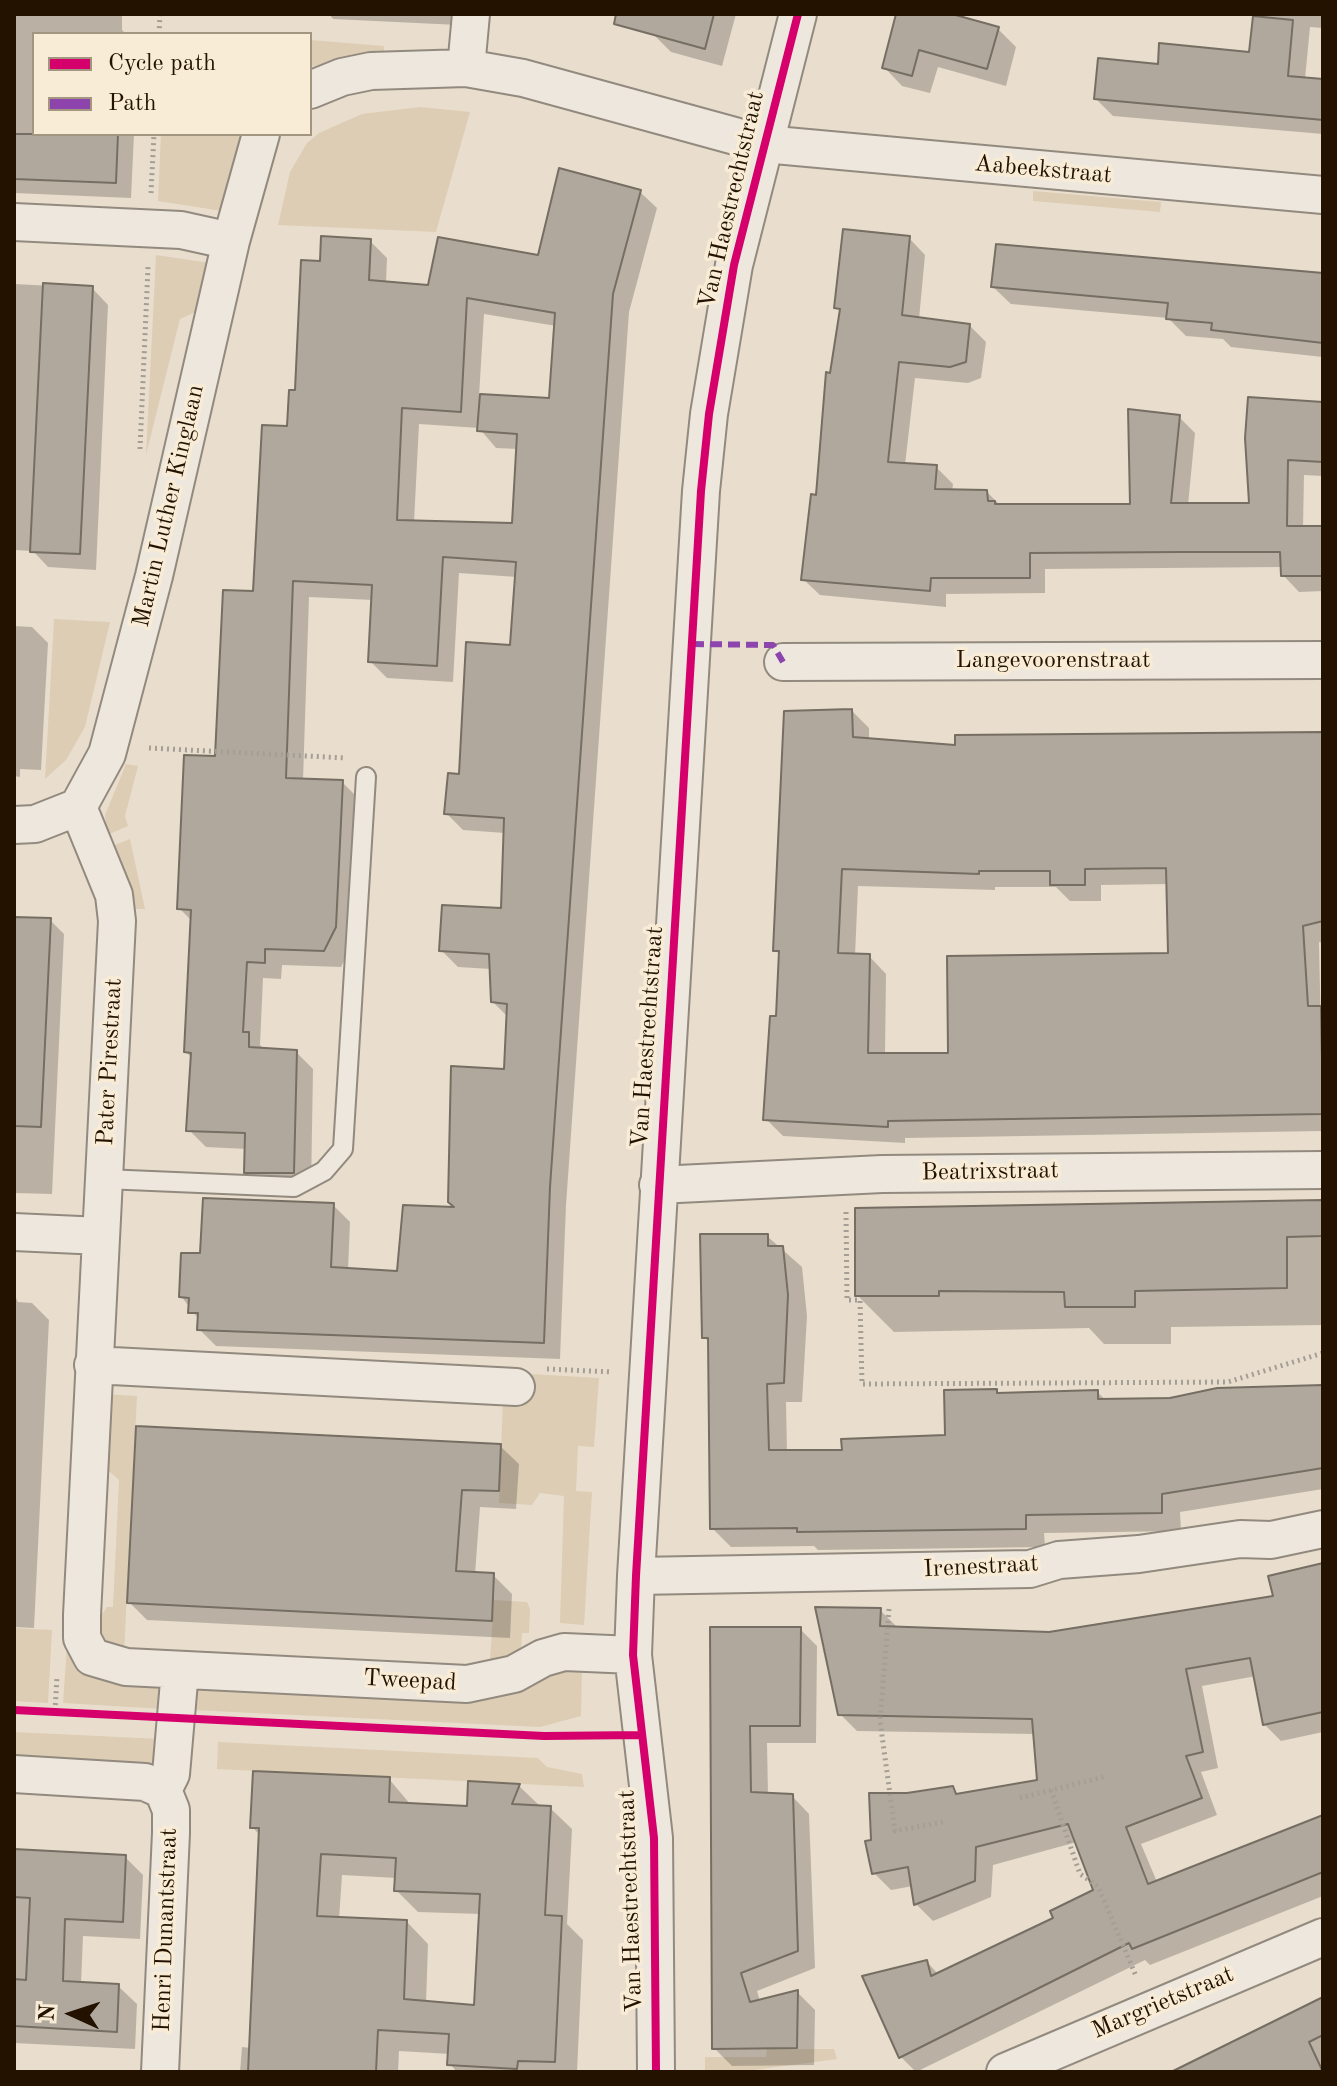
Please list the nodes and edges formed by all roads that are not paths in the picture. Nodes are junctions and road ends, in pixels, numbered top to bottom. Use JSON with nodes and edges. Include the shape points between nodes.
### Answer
{"nodes":[{"id":1,"x":471,"y":14,"type":"edge"},
{"id":2,"x":798,"y":14,"type":"edge"},
{"id":3,"x":466,"y":68,"type":"junction"},
{"id":4,"x":312,"y":89,"type":"edge"},
{"id":5,"x":260,"y":136,"type":"edge"},
{"id":6,"x":764,"y":144,"type":"junction"},
{"id":7,"x":1323,"y":195,"type":"edge"},
{"id":8,"x":14,"y":222,"type":"edge"},
{"id":9,"x":231,"y":241,"type":"junction"},
{"id":10,"x":1323,"y":660,"type":"edge"},
{"id":11,"x":783,"y":662,"type":"dead end"},
{"id":12,"x":366,"y":777,"type":"road end"},
{"id":13,"x":78,"y":807,"type":"junction"},
{"id":14,"x":14,"y":825,"type":"edge"},
{"id":15,"x":1323,"y":1170,"type":"edge"},
{"id":16,"x":104,"y":1179,"type":"junction"},
{"id":17,"x":658,"y":1185,"type":"junction"},
{"id":18,"x":14,"y":1232,"type":"edge"},
{"id":19,"x":101,"y":1236,"type":"junction"},
{"id":20,"x":93,"y":1365,"type":"junction"},
{"id":21,"x":516,"y":1387,"type":"road end"},
{"id":22,"x":1323,"y":1529,"type":"edge"},
{"id":23,"x":636,"y":1576,"type":"junction"},
{"id":24,"x":633,"y":1655,"type":"junction"},
{"id":25,"x":180,"y":1670,"type":"junction"},
{"id":26,"x":14,"y":1774,"type":"edge"},
{"id":27,"x":163,"y":1790,"type":"junction"},
{"id":28,"x":1323,"y":1937,"type":"edge"},
{"id":29,"x":160,"y":2072,"type":"edge"},
{"id":30,"x":656,"y":2072,"type":"edge"},
{"id":31,"x":1005,"y":2072,"type":"edge"}],
"edges":[{"from":1,"to":3,"type":"street"},
{"from":2,"to":6,"type":"street","name":"Van Haestrechtstraat"},
{"from":3,"to":4,"type":"street","via":[[371,71]]},
{"from":3,"to":6,"type":"street","via":[[523,78]]},
{"from":5,"to":9,"type":"street","name":"Martin Luther Kinglaan"},
{"from":6,"to":7,"type":"street","name":"Aabeekstraat"},
{"from":6,"to":17,"type":"street","name":"Van Haestrechtstraat","via":[[721,332],[701,491]]},
{"from":8,"to":9,"type":"street","via":[[181,230]]},
{"from":9,"to":13,"type":"street","name":"Martin Luther Kinglaan","via":[[107,754]]},
{"from":10,"to":11,"type":"street","name":"Langevoorenstraat"},
{"from":12,"to":16,"type":"lane","via":[[343,1149],[324,1171],[294,1187]]},
{"from":13,"to":14,"type":"street","via":[[35,824]]},
{"from":13,"to":16,"type":"street","name":"Pater Pirestraat","via":[[114,895],[117,921]]},
{"from":15,"to":17,"type":"street","name":"Beatrixstraat","via":[[846,1176]]},
{"from":16,"to":19,"type":"street","name":"Pater Pirestraat"},
{"from":17,"to":23,"type":"street","name":"Van Haestrechtstraat"},
{"from":18,"to":19,"type":"street"},
{"from":19,"to":20,"type":"street","name":"Tweepad"},
{"from":20,"to":21,"type":"street"},
{"from":20,"to":25,"type":"street","name":"Tweepad","via":[[82,1638],[92,1657],[112,1665]]},
{"from":22,"to":23,"type":"street","name":"Irenestraat","via":[[1271,1540],[1228,1540],[1059,1560],[1030,1569]]},
{"from":23,"to":24,"type":"street","name":"Van Haestrechtstraat"},
{"from":24,"to":25,"type":"street","name":"Tweepad","via":[[564,1652],[514,1674],[467,1684]]},
{"from":24,"to":30,"type":"street","name":"Van Haestrechtstraat","via":[[654,1838]]},
{"from":25,"to":27,"type":"street","name":"Henri Dunantstraat","via":[[171,1774]]},
{"from":26,"to":27,"type":"street","via":[[145,1782]]},
{"from":27,"to":29,"type":"street","name":"Henri Dunantstraat","via":[[171,1810],[171,1833]]},
{"from":28,"to":31,"type":"street","name":"Margrietstraat"}]}
